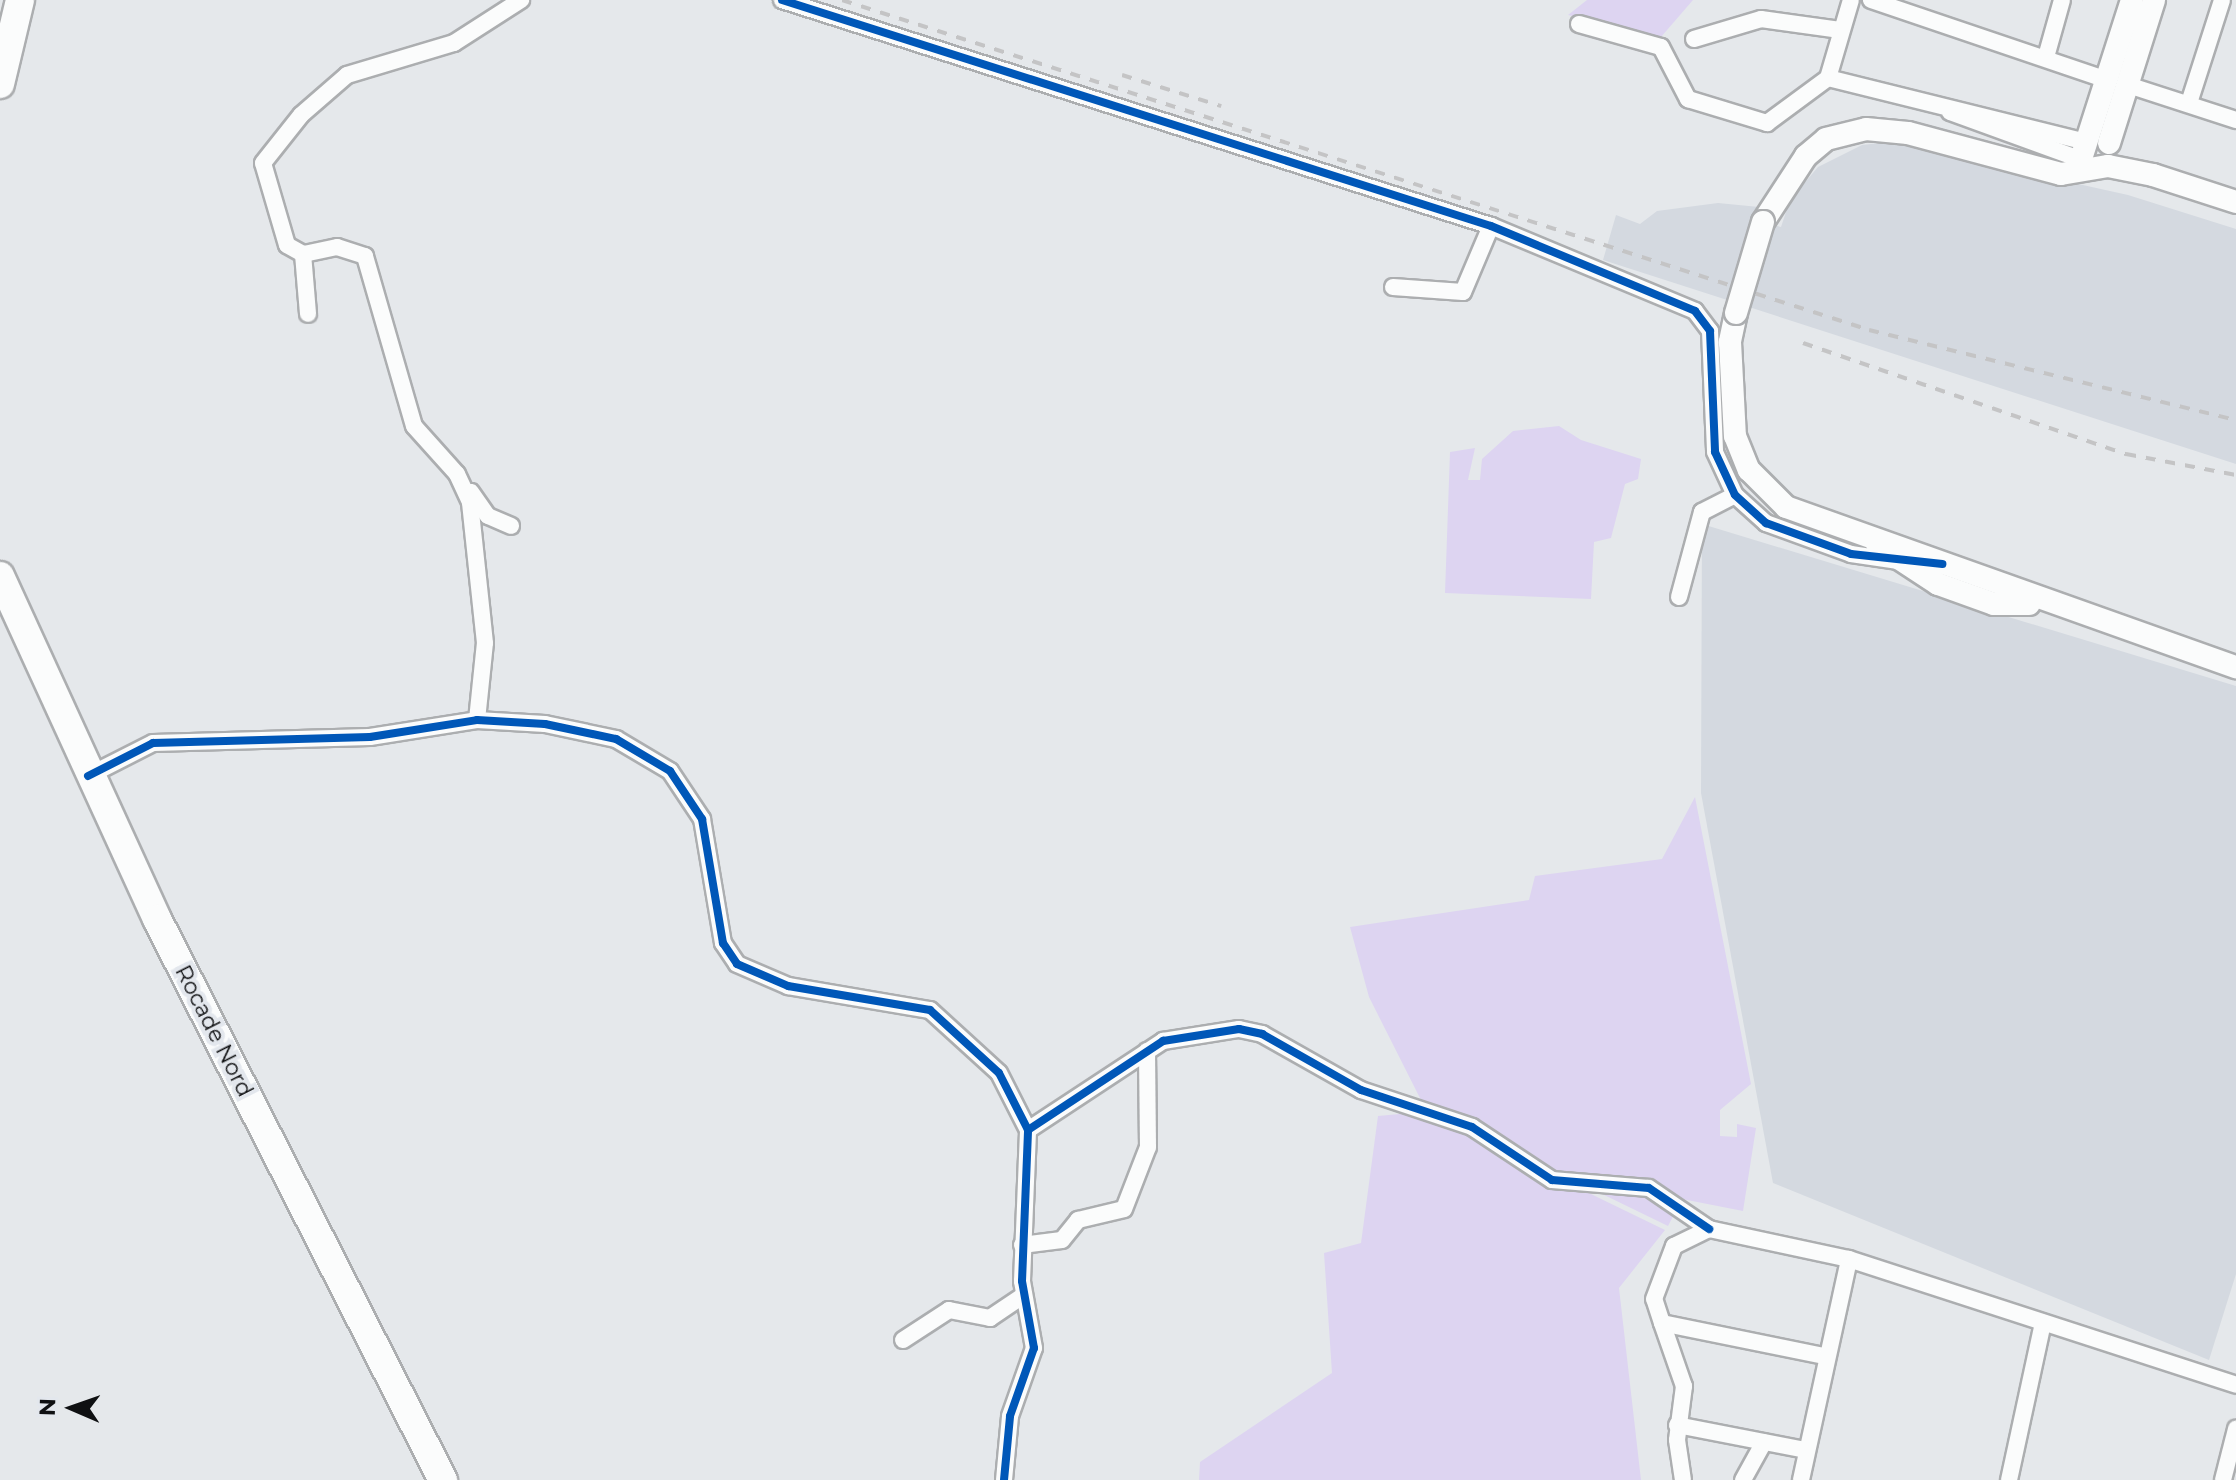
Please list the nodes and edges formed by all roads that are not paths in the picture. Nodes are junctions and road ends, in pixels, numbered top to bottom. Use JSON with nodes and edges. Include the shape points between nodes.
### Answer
{"nodes":[{"id":1,"x":20,"y":0,"type":"edge"},
{"id":2,"x":521,"y":0,"type":"edge"},
{"id":3,"x":782,"y":0,"type":"edge"},
{"id":4,"x":1851,"y":0,"type":"edge"},
{"id":5,"x":1871,"y":0,"type":"edge"},
{"id":6,"x":2062,"y":0,"type":"edge"},
{"id":7,"x":2132,"y":0,"type":"edge"},
{"id":8,"x":2154,"y":0,"type":"edge"},
{"id":9,"x":2222,"y":0,"type":"edge"},
{"id":10,"x":1909,"y":6,"type":"edge"},
{"id":11,"x":1579,"y":24,"type":"dead end"},
{"id":12,"x":1840,"y":30,"type":"junction"},
{"id":13,"x":1694,"y":39,"type":"dead end"},
{"id":14,"x":2046,"y":57,"type":"junction"},
{"id":15,"x":1828,"y":78,"type":"junction"},
{"id":16,"x":2118,"y":82,"type":"junction"},
{"id":17,"x":0,"y":84,"type":"edge"},
{"id":18,"x":2189,"y":103,"type":"junction"},
{"id":19,"x":2236,"y":120,"type":"edge"},
{"id":20,"x":2095,"y":154,"type":"junction"},
{"id":21,"x":2236,"y":202,"type":"edge"},
{"id":22,"x":1491,"y":226,"type":"junction"},
{"id":23,"x":303,"y":254,"type":"junction"},
{"id":24,"x":1393,"y":287,"type":"dead end"},
{"id":25,"x":308,"y":314,"type":"dead end"},
{"id":26,"x":461,"y":484,"type":"junction"},
{"id":27,"x":1735,"y":495,"type":"junction"},
{"id":28,"x":511,"y":526,"type":"dead end"},
{"id":29,"x":1871,"y":540,"type":"junction"},
{"id":30,"x":1898,"y":561,"type":"junction"},
{"id":31,"x":1942,"y":564,"type":"junction"},
{"id":32,"x":0,"y":576,"type":"edge"},
{"id":33,"x":1999,"y":592,"type":"junction"},
{"id":34,"x":1679,"y":597,"type":"dead end"},
{"id":35,"x":2236,"y":667,"type":"edge"},
{"id":36,"x":477,"y":720,"type":"junction"},
{"id":37,"x":88,"y":776,"type":"junction"},
{"id":38,"x":1147,"y":1051,"type":"junction"},
{"id":39,"x":1028,"y":1130,"type":"junction"},
{"id":40,"x":1709,"y":1229,"type":"junction"},
{"id":41,"x":1022,"y":1245,"type":"junction"},
{"id":42,"x":1849,"y":1259,"type":"junction"},
{"id":43,"x":1023,"y":1296,"type":"junction"},
{"id":44,"x":1662,"y":1323,"type":"junction"},
{"id":45,"x":2043,"y":1323,"type":"junction"},
{"id":46,"x":903,"y":1340,"type":"dead end"},
{"id":47,"x":1824,"y":1356,"type":"junction"},
{"id":48,"x":2236,"y":1385,"type":"edge"},
{"id":49,"x":1677,"y":1425,"type":"junction"},
{"id":50,"x":2236,"y":1429,"type":"edge"},
{"id":51,"x":1764,"y":1442,"type":"junction"},
{"id":52,"x":1806,"y":1450,"type":"junction"},
{"id":53,"x":443,"y":1480,"type":"edge"},
{"id":54,"x":1004,"y":1480,"type":"edge"},
{"id":55,"x":1683,"y":1480,"type":"edge"},
{"id":56,"x":1743,"y":1480,"type":"edge"},
{"id":57,"x":1801,"y":1480,"type":"edge"},
{"id":58,"x":2009,"y":1480,"type":"edge"},
{"id":59,"x":2223,"y":1480,"type":"edge"}],
"edges":[{"from":1,"to":17,"type":"highway"},
{"from":2,"to":23,"type":"street","via":[[454,43],[347,75],[265,154],[264,177],[287,245]]},
{"from":3,"to":22,"type":"street"},
{"from":4,"to":12,"type":"street"},
{"from":5,"to":10,"type":"street"},
{"from":6,"to":14,"type":"street"},
{"from":7,"to":16,"type":"street"},
{"from":8,"to":16,"type":"street"},
{"from":9,"to":18,"type":"street"},
{"from":10,"to":14,"type":"street"},
{"from":11,"to":15,"type":"street","via":[[1661,47],[1688,99],[1767,123]]},
{"from":12,"to":13,"type":"street","via":[[1761,19]]},
{"from":12,"to":15,"type":"street"},
{"from":14,"to":16,"type":"street"},
{"from":15,"to":20,"type":"street"},
{"from":16,"to":18,"type":"street"},
{"from":16,"to":20,"type":"street"},
{"from":18,"to":19,"type":"street"},
{"from":20,"to":21,"type":"street"},
{"from":20,"to":29,"type":"street","bridge":true,"via":[[2073,176],[1908,133],[1854,130],[1806,156],[1763,222],[1736,313],[1730,376],[1735,436],[1749,470],[1786,507]]},
{"from":22,"to":24,"type":"street","via":[[1463,292]]},
{"from":22,"to":27,"type":"street","via":[[1705,318],[1715,452]]},
{"from":23,"to":25,"type":"street"},
{"from":23,"to":26,"type":"street","via":[[337,247],[365,256],[414,426]]},
{"from":26,"to":28,"type":"street","via":[[488,516]]},
{"from":26,"to":36,"type":"street","via":[[479,554],[485,643]]},
{"from":27,"to":30,"type":"street","via":[[1766,523],[1851,554]]},
{"from":27,"to":34,"type":"street","via":[[1702,512]]},
{"from":29,"to":30,"type":"street"},
{"from":29,"to":31,"type":"street"},
{"from":30,"to":31,"type":"street"},
{"from":30,"to":33,"type":"street","via":[[1917,575]]},
{"from":31,"to":33,"type":"street"},
{"from":32,"to":37,"type":"highway","name":"Rocade Nord"},
{"from":33,"to":35,"type":"street"},
{"from":36,"to":37,"type":"street","via":[[370,737],[153,743]]},
{"from":36,"to":39,"type":"street","via":[[575,728],[643,750],[670,771],[702,819],[723,943],[737,964],[788,986],[930,1010],[999,1073]]},
{"from":37,"to":53,"type":"highway","name":"Rocade Nord"},
{"from":38,"to":39,"type":"street"},
{"from":38,"to":40,"type":"street","via":[[1187,1035],[1251,1031],[1361,1090],[1472,1127],[1552,1180],[1649,1188]]},
{"from":38,"to":41,"type":"street","via":[[1148,1147],[1124,1209],[1078,1220],[1062,1240]]},
{"from":39,"to":41,"type":"street"},
{"from":40,"to":42,"type":"street"},
{"from":40,"to":44,"type":"street","via":[[1691,1232],[1668,1259],[1654,1299]]},
{"from":41,"to":43,"type":"street"},
{"from":42,"to":45,"type":"street"},
{"from":42,"to":47,"type":"street"},
{"from":43,"to":46,"type":"street","via":[[990,1318],[949,1310]]},
{"from":43,"to":54,"type":"street","via":[[1034,1348],[1010,1416]]},
{"from":44,"to":47,"type":"street"},
{"from":44,"to":49,"type":"street","via":[[1684,1386]]},
{"from":45,"to":48,"type":"street"},
{"from":45,"to":58,"type":"street"},
{"from":47,"to":52,"type":"street"},
{"from":49,"to":51,"type":"street"},
{"from":49,"to":55,"type":"street"},
{"from":50,"to":59,"type":"street"},
{"from":51,"to":52,"type":"street"},
{"from":51,"to":56,"type":"street"},
{"from":52,"to":57,"type":"street"}]}
